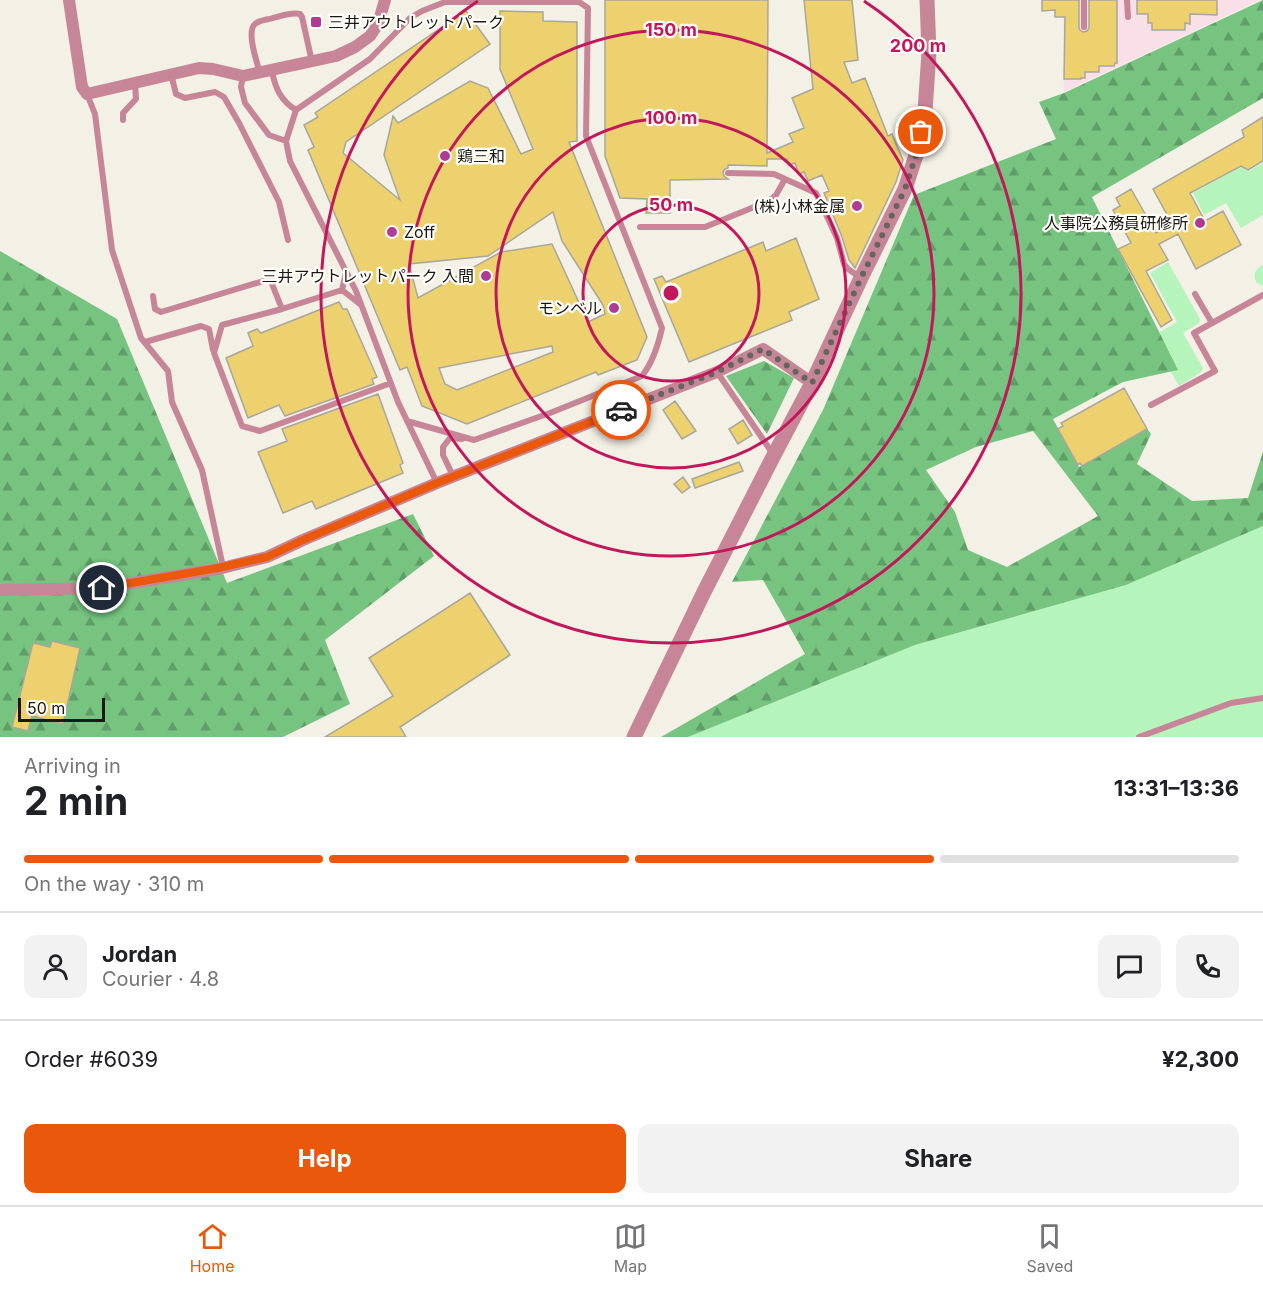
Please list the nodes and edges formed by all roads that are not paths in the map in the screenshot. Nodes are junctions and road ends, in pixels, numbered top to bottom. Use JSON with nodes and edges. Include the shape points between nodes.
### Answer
{"nodes":[{"id":1,"x":69,"y":0,"type":"edge"},
{"id":2,"x":385,"y":0,"type":"edge"},
{"id":3,"x":927,"y":0,"type":"edge"},
{"id":4,"x":1084,"y":0,"type":"edge"},
{"id":5,"x":1127,"y":0,"type":"edge"},
{"id":6,"x":1128,"y":16,"type":"dead end"},
{"id":7,"x":1084,"y":27,"type":"dead end"},
{"id":8,"x":312,"y":62,"type":"junction"},
{"id":9,"x":266,"y":72,"type":"junction"},
{"id":10,"x":171,"y":74,"type":"junction"},
{"id":11,"x":243,"y":76,"type":"junction"},
{"id":12,"x":135,"y":83,"type":"junction"},
{"id":13,"x":87,"y":94,"type":"junction"},
{"id":14,"x":296,"y":110,"type":"junction"},
{"id":15,"x":123,"y":120,"type":"dead end"},
{"id":16,"x":286,"y":141,"type":"junction"},
{"id":17,"x":728,"y":173,"type":"dead end"},
{"id":18,"x":785,"y":179,"type":"junction"},
{"id":19,"x":640,"y":228,"type":"dead end"},
{"id":20,"x":288,"y":240,"type":"dead end"},
{"id":21,"x":347,"y":272,"type":"junction"},
{"id":22,"x":861,"y":278,"type":"junction"},
{"id":23,"x":342,"y":290,"type":"junction"},
{"id":24,"x":1196,"y":294,"type":"dead end"},
{"id":25,"x":1263,"y":295,"type":"edge"},
{"id":26,"x":153,"y":296,"type":"dead end"},
{"id":27,"x":362,"y":306,"type":"junction"},
{"id":28,"x":282,"y":309,"type":"junction"},
{"id":29,"x":1212,"y":323,"type":"junction"},
{"id":30,"x":145,"y":342,"type":"junction"},
{"id":31,"x":214,"y":353,"type":"junction"},
{"id":32,"x":717,"y":372,"type":"junction"},
{"id":33,"x":391,"y":383,"type":"junction"},
{"id":34,"x":812,"y":383,"type":"junction"},
{"id":35,"x":1151,"y":405,"type":"dead end"},
{"id":36,"x":407,"y":421,"type":"junction"},
{"id":37,"x":474,"y":440,"type":"junction"},
{"id":38,"x":774,"y":454,"type":"junction"},
{"id":39,"x":453,"y":476,"type":"junction"},
{"id":40,"x":437,"y":483,"type":"junction"},
{"id":41,"x":223,"y":567,"type":"junction"},
{"id":42,"x":0,"y":590,"type":"edge"},
{"id":43,"x":1263,"y":698,"type":"edge"},
{"id":44,"x":634,"y":737,"type":"edge"},
{"id":45,"x":1139,"y":737,"type":"edge"}],
"edges":[{"from":1,"to":13,"type":"street","via":[[82,87]]},
{"from":2,"to":8,"type":"street","via":[[370,36],[345,52]]},
{"from":3,"to":22,"type":"street","via":[[929,52],[925,111],[917,152],[905,189]]},
{"from":4,"to":7,"type":"lane"},
{"from":5,"to":6,"type":"lane"},
{"from":8,"to":9,"type":"street"},
{"from":8,"to":9,"type":"lane","via":[[302,17],[294,13],[257,22],[250,30]]},
{"from":9,"to":11,"type":"street"},
{"from":9,"to":14,"type":"lane","via":[[287,105]]},
{"from":10,"to":11,"type":"street","via":[[205,67]]},
{"from":10,"to":12,"type":"street"},
{"from":10,"to":20,"type":"lane","via":[[176,94],[185,98],[215,92],[224,97],[279,202]]},
{"from":11,"to":16,"type":"lane","via":[[245,103],[269,135]]},
{"from":12,"to":13,"type":"street"},
{"from":12,"to":15,"type":"lane","via":[[136,99],[123,113]]},
{"from":13,"to":30,"type":"lane","via":[[94,114],[112,250]]},
{"from":14,"to":16,"type":"lane"},
{"from":14,"to":37,"type":"lane","via":[[370,59],[422,10],[445,2],[579,2],[588,8],[586,136],[662,328],[657,349],[642,376]]},
{"from":16,"to":21,"type":"lane","via":[[290,161]]},
{"from":17,"to":18,"type":"lane","via":[[774,174]]},
{"from":18,"to":19,"type":"lane","via":[[769,201],[705,227]]},
{"from":18,"to":22,"type":"lane","via":[[816,193],[837,238],[844,264]]},
{"from":21,"to":23,"type":"lane"},
{"from":21,"to":27,"type":"lane"},
{"from":22,"to":34,"type":"street"},
{"from":23,"to":27,"type":"lane"},
{"from":23,"to":28,"type":"lane"},
{"from":24,"to":29,"type":"lane"},
{"from":25,"to":29,"type":"lane"},
{"from":26,"to":28,"type":"lane","via":[[155,309],[161,312],[270,279]]},
{"from":27,"to":33,"type":"lane"},
{"from":28,"to":31,"type":"lane","via":[[222,325]]},
{"from":29,"to":35,"type":"lane","via":[[1194,333],[1215,371]]},
{"from":30,"to":31,"type":"lane","via":[[201,326],[209,329]]},
{"from":30,"to":41,"type":"lane","via":[[168,371],[172,402],[202,470]]},
{"from":31,"to":33,"type":"lane","via":[[242,426],[260,431]]},
{"from":32,"to":34,"type":"street","via":[[763,349]]},
{"from":32,"to":38,"type":"lane"},
{"from":32,"to":39,"type":"street"},
{"from":33,"to":36,"type":"lane"},
{"from":34,"to":38,"type":"street"},
{"from":36,"to":37,"type":"lane"},
{"from":36,"to":40,"type":"lane"},
{"from":37,"to":39,"type":"lane","via":[[450,438],[443,447]]},
{"from":38,"to":44,"type":"street"},
{"from":39,"to":40,"type":"street"},
{"from":40,"to":41,"type":"street","via":[[267,557]]},
{"from":41,"to":42,"type":"street","via":[[102,588]]},
{"from":43,"to":45,"type":"lane","via":[[1231,703]]}]}
